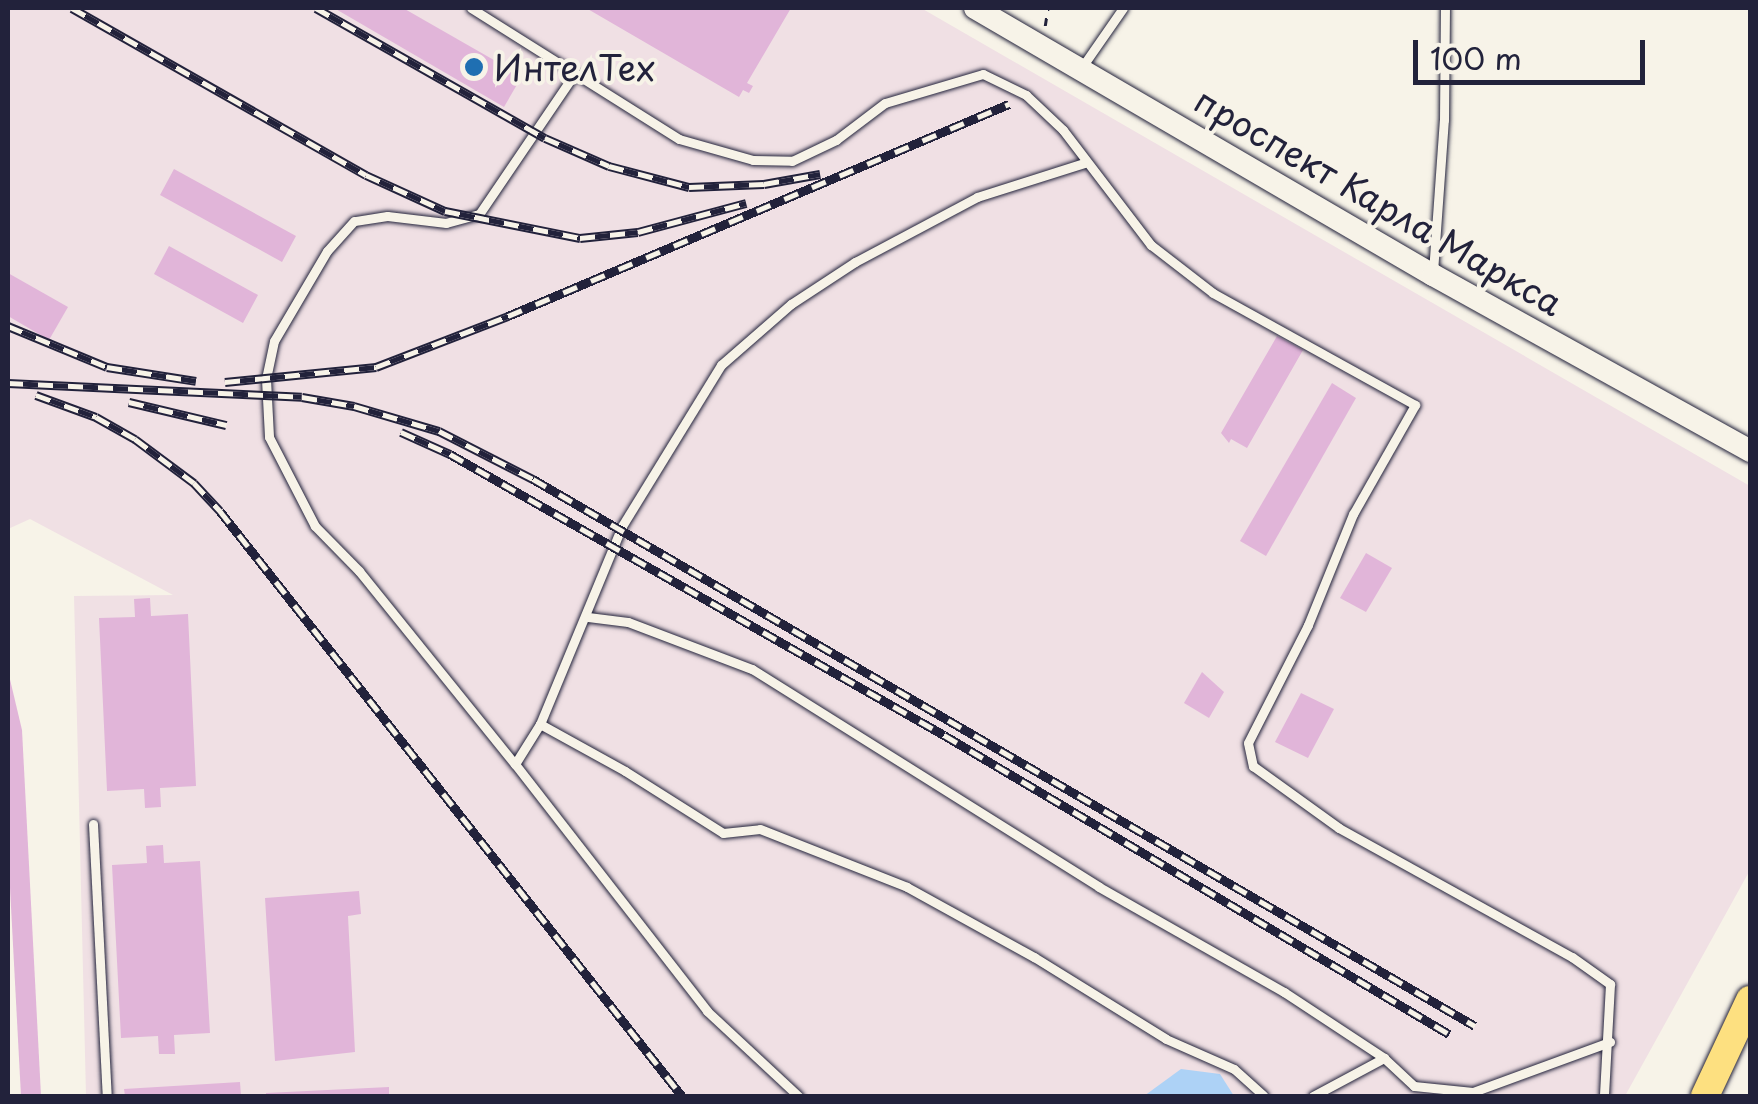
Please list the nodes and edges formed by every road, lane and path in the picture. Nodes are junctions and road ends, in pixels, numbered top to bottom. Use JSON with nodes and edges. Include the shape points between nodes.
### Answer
{"nodes":[{"id":1,"x":471,"y":8,"type":"edge"},
{"id":2,"x":975,"y":8,"type":"edge"},
{"id":3,"x":1123,"y":8,"type":"edge"},
{"id":4,"x":1444,"y":8,"type":"edge"},
{"id":5,"x":1079,"y":71,"type":"junction"},
{"id":6,"x":576,"y":73,"type":"junction"},
{"id":7,"x":1084,"y":163,"type":"junction"},
{"id":8,"x":1434,"y":274,"type":"junction"},
{"id":9,"x":1750,"y":451,"type":"edge"},
{"id":10,"x":588,"y":617,"type":"junction"},
{"id":11,"x":540,"y":724,"type":"junction"},
{"id":12,"x":515,"y":764,"type":"junction"},
{"id":13,"x":94,"y":824,"type":"dead end"},
{"id":14,"x":1750,"y":1000,"type":"edge"},
{"id":15,"x":1610,"y":1042,"type":"junction"},
{"id":16,"x":1384,"y":1058,"type":"junction"},
{"id":17,"x":107,"y":1096,"type":"edge"},
{"id":18,"x":798,"y":1096,"type":"edge"},
{"id":19,"x":1264,"y":1096,"type":"edge"},
{"id":20,"x":1314,"y":1096,"type":"edge"},
{"id":21,"x":1604,"y":1096,"type":"edge"},
{"id":22,"x":1705,"y":1096,"type":"edge"}],
"edges":[{"from":1,"to":6,"type":"lane"},
{"from":2,"to":5,"type":"main road","name":"проспект Карла Маркса"},
{"from":3,"to":5,"type":"lane"},
{"from":4,"to":8,"type":"lane"},
{"from":5,"to":8,"type":"main road","name":"проспект Карла Маркса"},
{"from":6,"to":7,"type":"lane","via":[[679,139],[752,160],[792,161],[836,140],[885,104],[983,74],[1026,95],[1063,130]]},
{"from":6,"to":12,"type":"lane","via":[[478,214],[446,223],[387,216],[354,221],[296,301],[274,341],[266,379],[268,436],[315,526]]},
{"from":7,"to":10,"type":"lane","via":[[977,197],[855,262],[791,304],[721,365],[622,526]]},
{"from":7,"to":15,"type":"lane","via":[[1152,246],[1213,293],[1415,405],[1353,514],[1248,744],[1253,766],[1339,828],[1610,984]]},
{"from":8,"to":9,"type":"main road","name":"проспект Карла Маркса"},
{"from":10,"to":11,"type":"lane"},
{"from":10,"to":16,"type":"lane","via":[[628,622],[752,669]]},
{"from":11,"to":12,"type":"lane"},
{"from":11,"to":19,"type":"lane","via":[[723,833],[760,830],[908,887],[1166,1039],[1234,1069]]},
{"from":12,"to":18,"type":"lane","via":[[707,1011]]},
{"from":13,"to":17,"type":"lane"},
{"from":14,"to":22,"type":"main road"},
{"from":15,"to":16,"type":"lane","via":[[1473,1092],[1414,1086]]},
{"from":15,"to":21,"type":"lane"},
{"from":16,"to":20,"type":"lane"}]}
